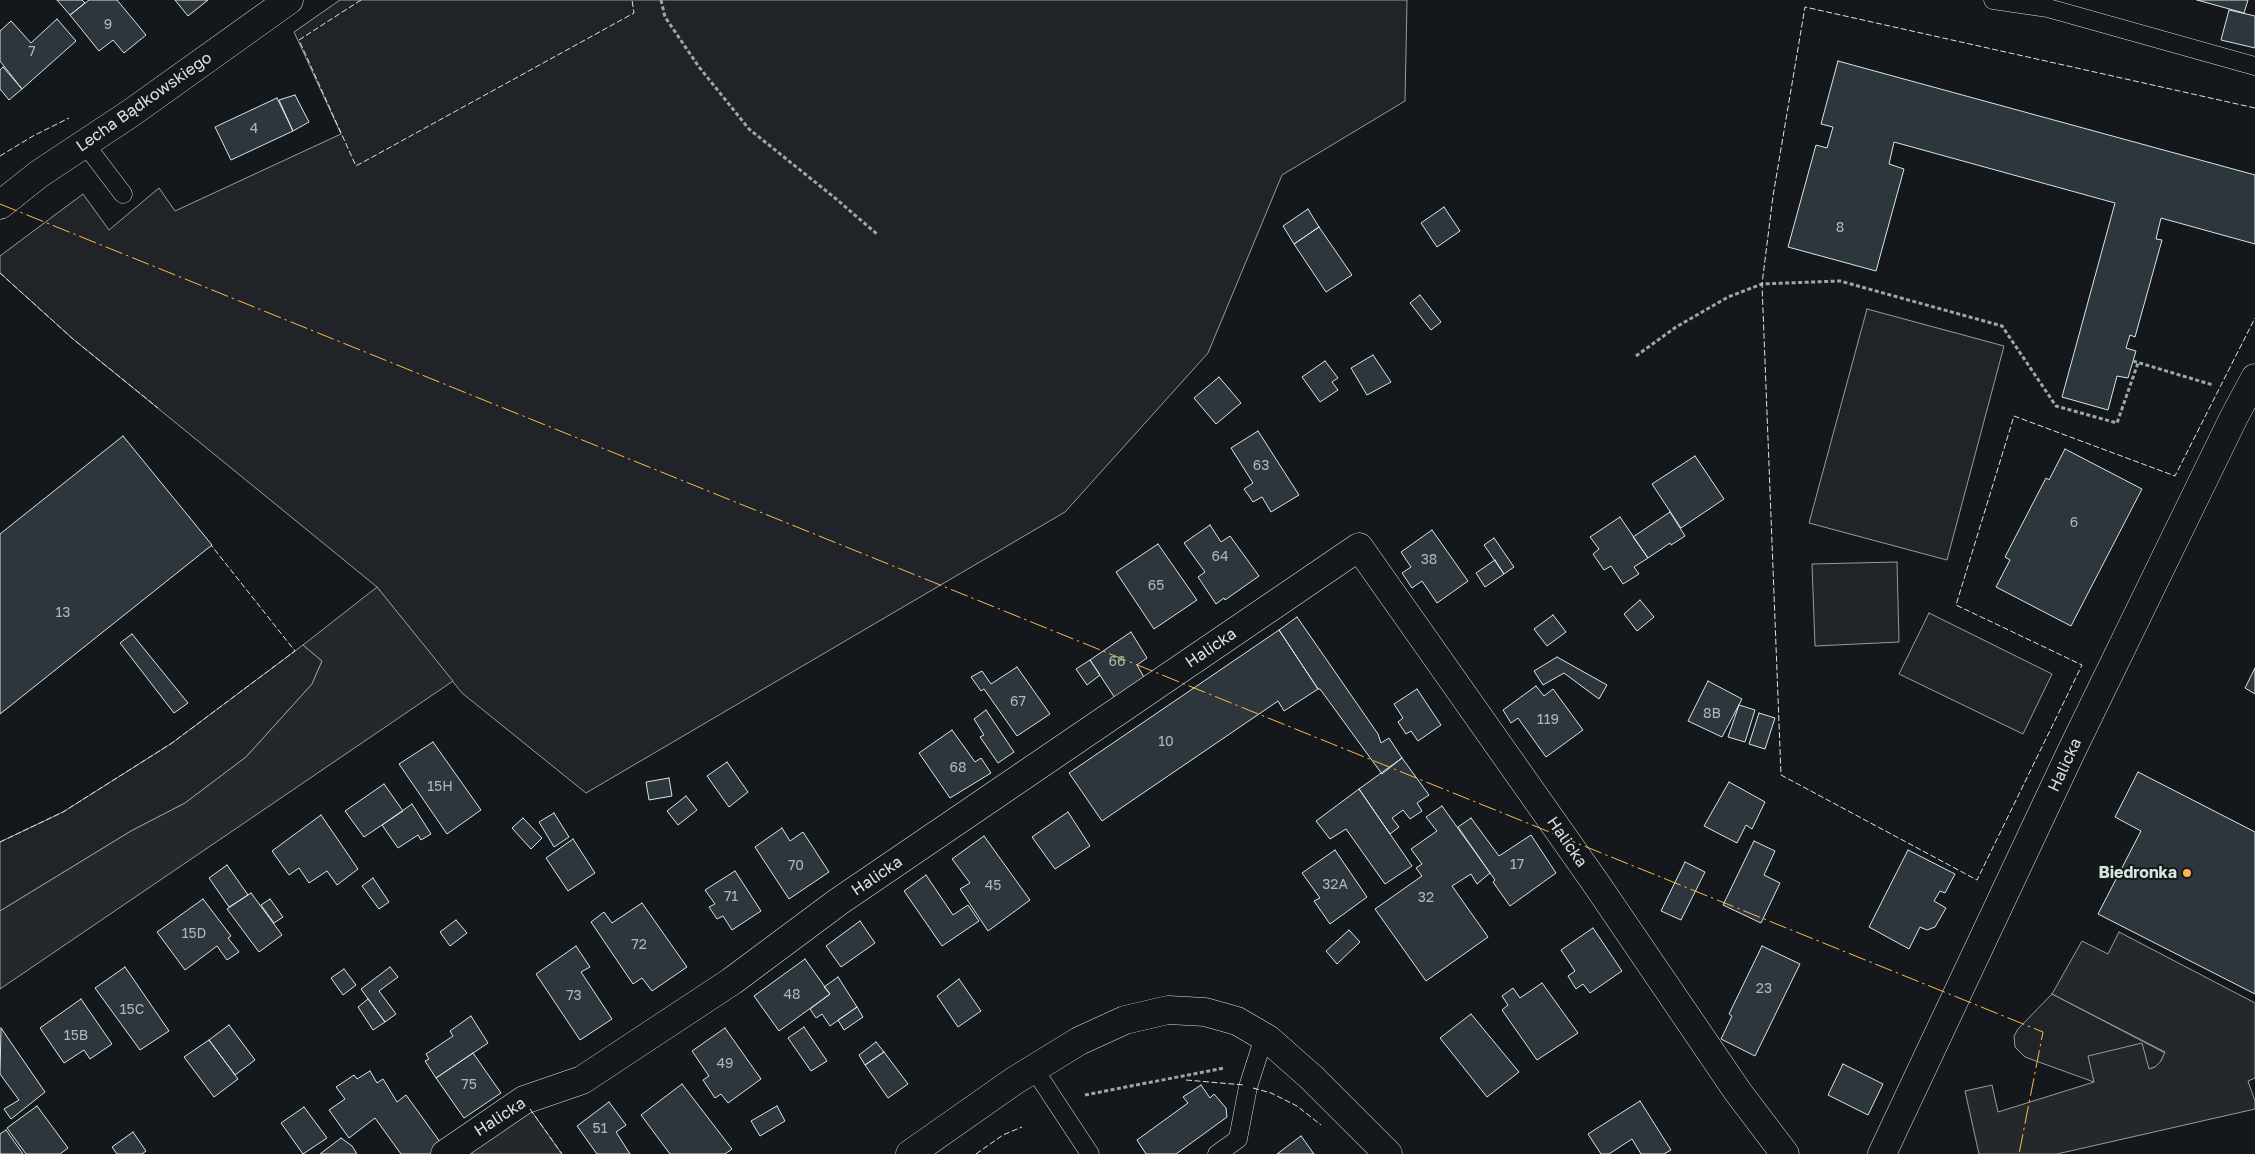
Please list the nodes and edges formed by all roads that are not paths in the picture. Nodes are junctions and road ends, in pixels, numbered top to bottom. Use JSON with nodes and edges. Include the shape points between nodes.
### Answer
{"nodes":[{"id":1,"x":289,"y":0,"type":"edge"},
{"id":2,"x":1993,"y":0,"type":"edge"},
{"id":3,"x":2255,"y":66,"type":"edge"},
{"id":4,"x":85,"y":144,"type":"junction"},
{"id":5,"x":123,"y":194,"type":"dead end"},
{"id":6,"x":0,"y":205,"type":"edge"},
{"id":7,"x":2247,"y":405,"type":"edge"},
{"id":8,"x":1264,"y":1037,"type":"junction"},
{"id":9,"x":1034,"y":1069,"type":"junction"},
{"id":10,"x":445,"y":1154,"type":"edge"},
{"id":11,"x":910,"y":1154,"type":"edge"},
{"id":12,"x":1090,"y":1154,"type":"edge"},
{"id":13,"x":1217,"y":1154,"type":"edge"},
{"id":14,"x":1388,"y":1154,"type":"edge"},
{"id":15,"x":1785,"y":1154,"type":"edge"},
{"id":16,"x":1882,"y":1154,"type":"edge"}],
"edges":[{"from":1,"to":4,"type":"street","name":"Lecha Bądkowskiego"},
{"from":2,"to":3,"type":"lane","via":[[2048,8]]},
{"from":4,"to":5,"type":"lane"},
{"from":4,"to":6,"type":"street","name":"Lecha Bądkowskiego"},
{"from":7,"to":16,"type":"street","name":"Halicka","via":[[2071,752]]},
{"from":8,"to":9,"type":"street","via":[[1237,1021],[1205,1012],[1168,1010],[1125,1020],[1079,1041]]},
{"from":8,"to":13,"type":"lane","via":[[1248,1087],[1238,1139]]},
{"from":8,"to":14,"type":"street","via":[[1311,1076]]},
{"from":9,"to":11,"type":"street"},
{"from":9,"to":12,"type":"lane"},
{"from":10,"to":15,"type":"street","name":"Halicka","via":[[524,1100],[582,1080],[732,981],[838,902],[1359,546],[1738,1092]]}]}
